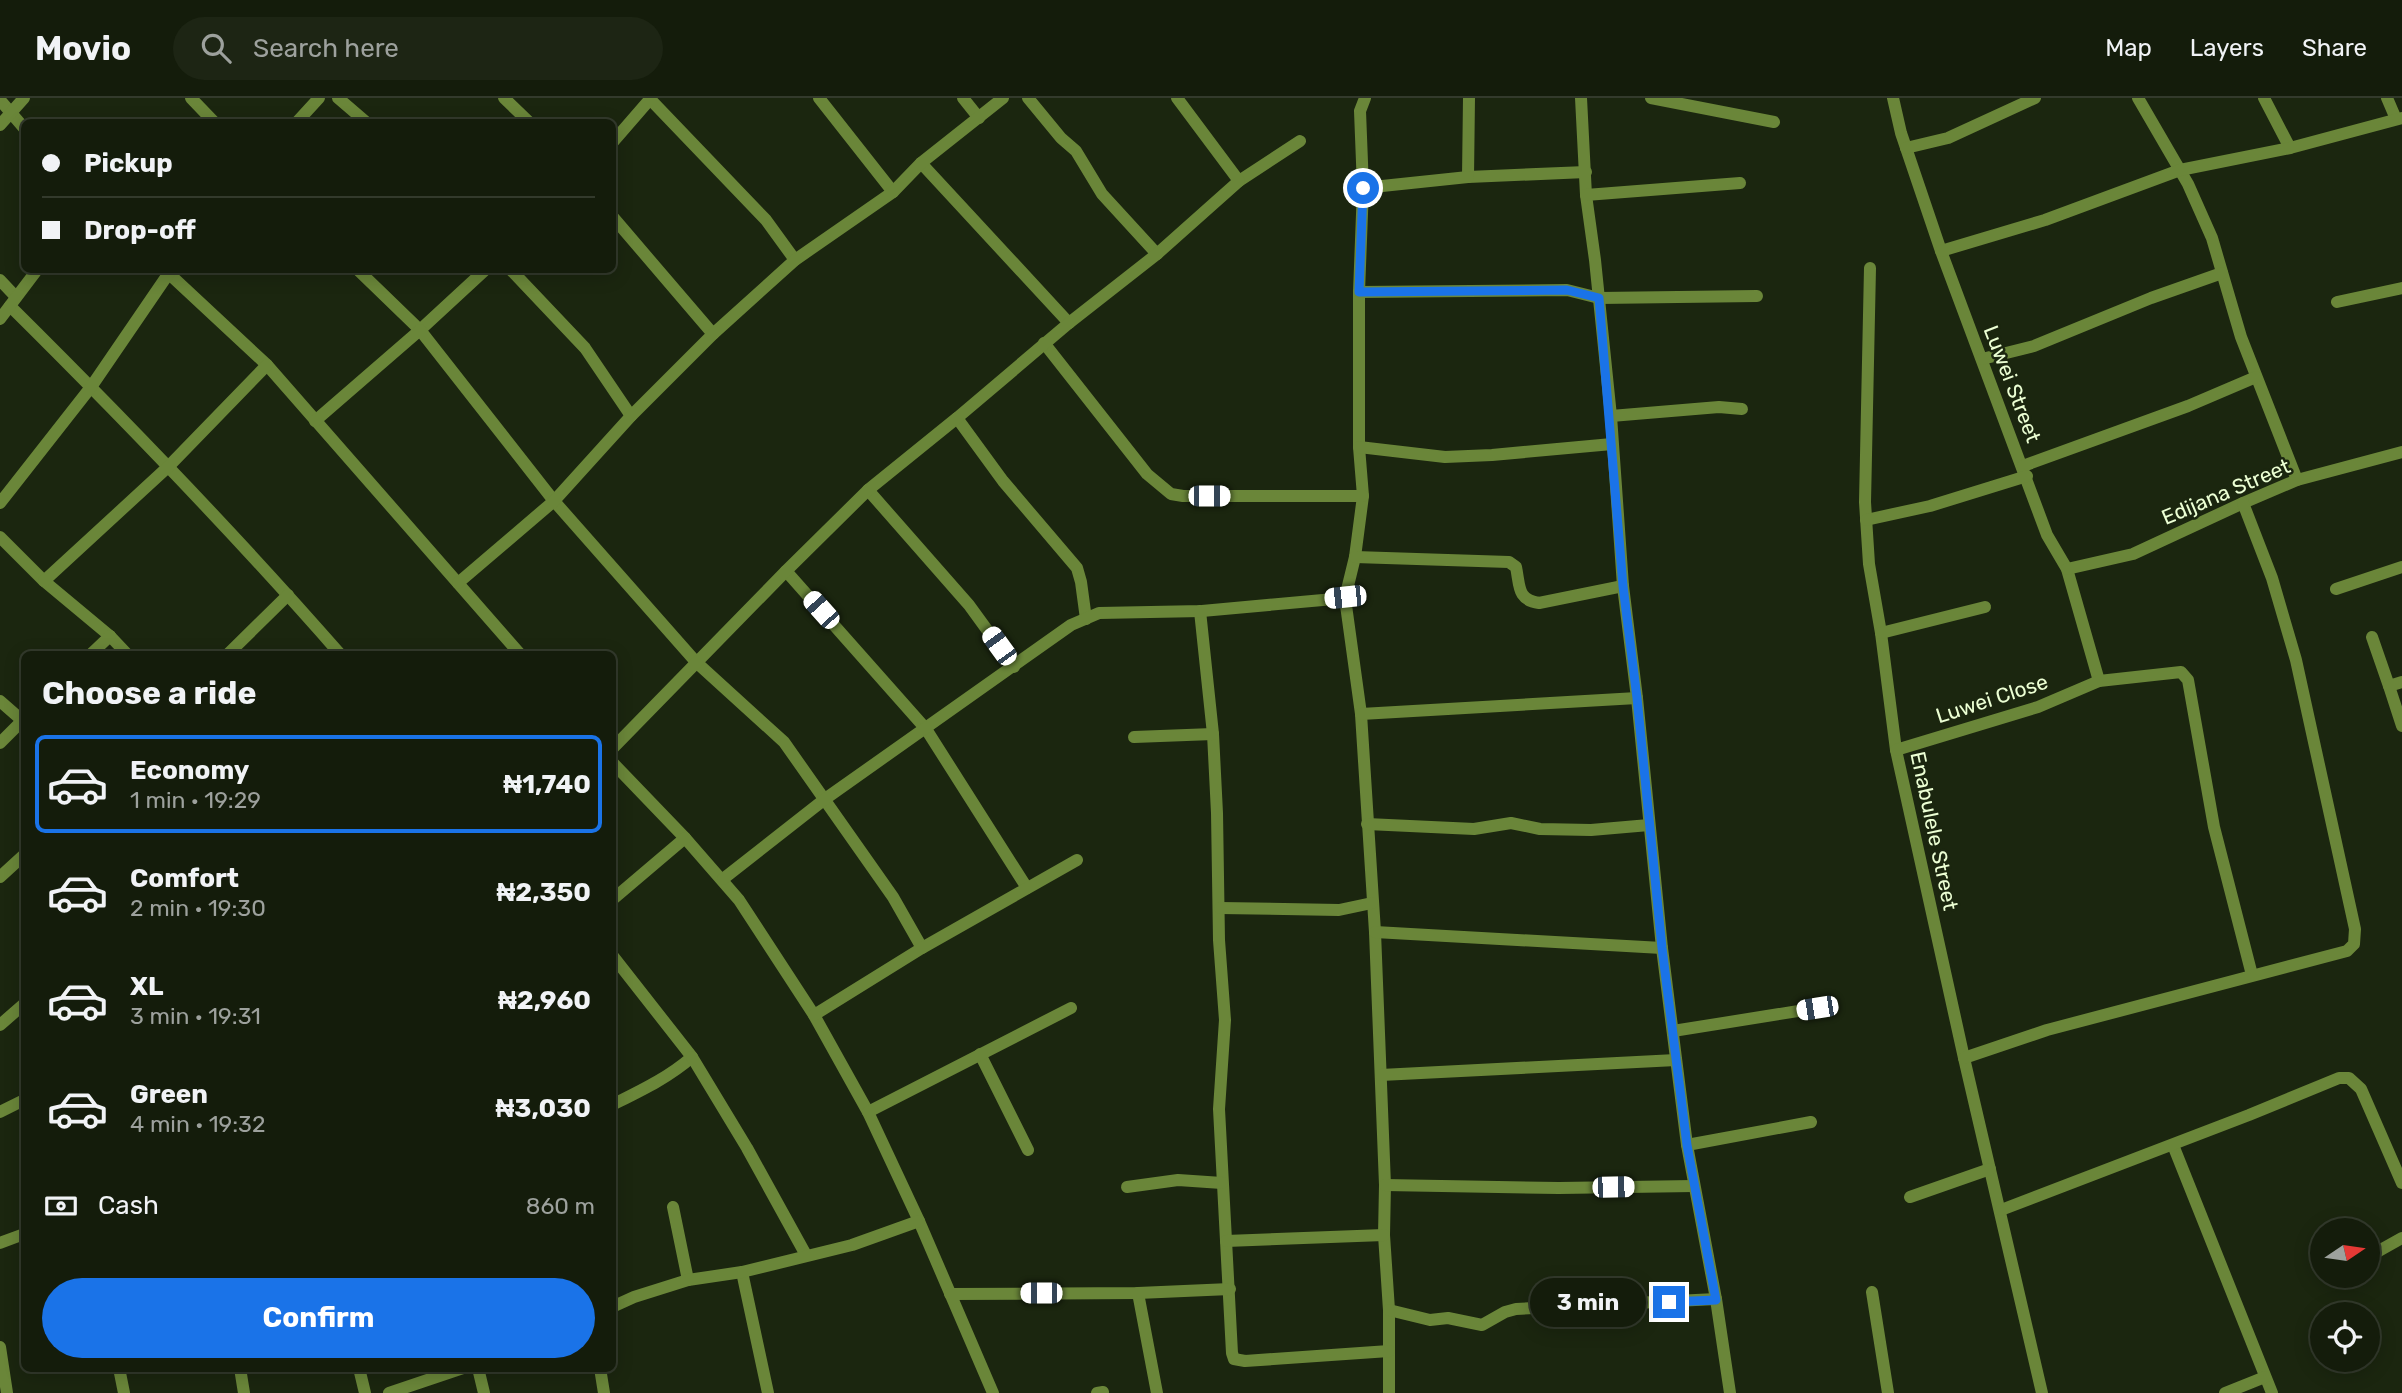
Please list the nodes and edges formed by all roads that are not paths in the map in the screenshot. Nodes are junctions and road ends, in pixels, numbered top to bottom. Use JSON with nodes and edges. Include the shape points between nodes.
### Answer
{"nodes":[{"id":1,"x":24,"y":98,"type":"edge"},
{"id":2,"x":191,"y":98,"type":"edge"},
{"id":3,"x":319,"y":98,"type":"edge"},
{"id":4,"x":338,"y":98,"type":"edge"},
{"id":5,"x":503,"y":98,"type":"edge"},
{"id":6,"x":651,"y":98,"type":"edge"},
{"id":7,"x":819,"y":98,"type":"edge"},
{"id":8,"x":963,"y":98,"type":"edge"},
{"id":9,"x":1003,"y":98,"type":"edge"},
{"id":10,"x":1028,"y":98,"type":"edge"},
{"id":11,"x":1177,"y":98,"type":"edge"},
{"id":12,"x":1365,"y":98,"type":"edge"},
{"id":13,"x":1469,"y":98,"type":"edge"},
{"id":14,"x":1581,"y":98,"type":"edge"},
{"id":15,"x":1651,"y":98,"type":"edge"},
{"id":16,"x":1893,"y":98,"type":"edge"},
{"id":17,"x":2035,"y":98,"type":"edge"},
{"id":18,"x":2138,"y":98,"type":"edge"},
{"id":19,"x":2263,"y":98,"type":"edge"},
{"id":20,"x":2387,"y":98,"type":"edge"},
{"id":21,"x":0,"y":100,"type":"edge"},
{"id":22,"x":11,"y":111,"type":"junction"},
{"id":23,"x":979,"y":118,"type":"junction"},
{"id":24,"x":211,"y":119,"type":"edge"},
{"id":25,"x":300,"y":119,"type":"edge"},
{"id":26,"x":362,"y":119,"type":"edge"},
{"id":27,"x":525,"y":119,"type":"edge"},
{"id":28,"x":2399,"y":119,"type":"edge"},
{"id":29,"x":1774,"y":122,"type":"dead end"},
{"id":30,"x":21,"y":124,"type":"edge"},
{"id":31,"x":0,"y":125,"type":"edge"},
{"id":32,"x":616,"y":138,"type":"edge"},
{"id":33,"x":1300,"y":141,"type":"dead end"},
{"id":34,"x":1906,"y":148,"type":"junction"},
{"id":35,"x":2290,"y":148,"type":"junction"},
{"id":36,"x":921,"y":163,"type":"junction"},
{"id":37,"x":2179,"y":170,"type":"junction"},
{"id":38,"x":1586,"y":172,"type":"junction"},
{"id":39,"x":1468,"y":177,"type":"junction"},
{"id":40,"x":1239,"y":181,"type":"junction"},
{"id":41,"x":1740,"y":183,"type":"dead end"},
{"id":42,"x":1363,"y":188,"type":"junction"},
{"id":43,"x":893,"y":192,"type":"junction"},
{"id":44,"x":1586,"y":195,"type":"junction"},
{"id":45,"x":616,"y":221,"type":"edge"},
{"id":46,"x":1941,"y":251,"type":"junction"},
{"id":47,"x":1157,"y":254,"type":"junction"},
{"id":48,"x":795,"y":260,"type":"junction"},
{"id":49,"x":1870,"y":268,"type":"dead end"},
{"id":50,"x":35,"y":273,"type":"edge"},
{"id":51,"x":167,"y":273,"type":"edge"},
{"id":52,"x":170,"y":273,"type":"edge"},
{"id":53,"x":361,"y":273,"type":"edge"},
{"id":54,"x":482,"y":273,"type":"edge"},
{"id":55,"x":514,"y":273,"type":"edge"},
{"id":56,"x":2222,"y":273,"type":"junction"},
{"id":57,"x":0,"y":280,"type":"edge"},
{"id":58,"x":2402,"y":288,"type":"edge"},
{"id":59,"x":1359,"y":292,"type":"junction"},
{"id":60,"x":1757,"y":296,"type":"dead end"},
{"id":61,"x":1599,"y":298,"type":"junction"},
{"id":62,"x":13,"y":302,"type":"junction"},
{"id":63,"x":2337,"y":302,"type":"dead end"},
{"id":64,"x":0,"y":319,"type":"edge"},
{"id":65,"x":1069,"y":323,"type":"junction"},
{"id":66,"x":419,"y":331,"type":"junction"},
{"id":67,"x":713,"y":334,"type":"junction"},
{"id":68,"x":1044,"y":343,"type":"junction"},
{"id":69,"x":1982,"y":359,"type":"junction"},
{"id":70,"x":267,"y":365,"type":"junction"},
{"id":71,"x":2256,"y":377,"type":"junction"},
{"id":72,"x":91,"y":387,"type":"junction"},
{"id":73,"x":1742,"y":409,"type":"dead end"},
{"id":74,"x":631,"y":416,"type":"junction"},
{"id":75,"x":1611,"y":416,"type":"junction"},
{"id":76,"x":957,"y":418,"type":"junction"},
{"id":77,"x":315,"y":421,"type":"junction"},
{"id":78,"x":1612,"y":444,"type":"junction"},
{"id":79,"x":1359,"y":447,"type":"junction"},
{"id":80,"x":2401,"y":455,"type":"edge"},
{"id":81,"x":169,"y":467,"type":"junction"},
{"id":82,"x":2025,"y":471,"type":"junction"},
{"id":83,"x":2297,"y":480,"type":"junction"},
{"id":84,"x":868,"y":490,"type":"junction"},
{"id":85,"x":1363,"y":496,"type":"junction"},
{"id":86,"x":554,"y":501,"type":"junction"},
{"id":87,"x":0,"y":503,"type":"edge"},
{"id":88,"x":2243,"y":503,"type":"junction"},
{"id":89,"x":1866,"y":520,"type":"junction"},
{"id":90,"x":0,"y":537,"type":"edge"},
{"id":91,"x":1355,"y":557,"type":"junction"},
{"id":92,"x":2402,"y":566,"type":"edge"},
{"id":93,"x":2067,"y":569,"type":"junction"},
{"id":94,"x":786,"y":570,"type":"junction"},
{"id":95,"x":44,"y":581,"type":"junction"},
{"id":96,"x":458,"y":583,"type":"junction"},
{"id":97,"x":1623,"y":586,"type":"junction"},
{"id":98,"x":2336,"y":589,"type":"dead end"},
{"id":99,"x":288,"y":595,"type":"junction"},
{"id":100,"x":1345,"y":597,"type":"junction"},
{"id":101,"x":1985,"y":607,"type":"dead end"},
{"id":102,"x":1200,"y":611,"type":"junction"},
{"id":103,"x":1086,"y":619,"type":"junction"},
{"id":104,"x":1881,"y":633,"type":"junction"},
{"id":105,"x":110,"y":636,"type":"junction"},
{"id":106,"x":2372,"y":636,"type":"dead end"},
{"id":107,"x":94,"y":651,"type":"edge"},
{"id":108,"x":124,"y":651,"type":"edge"},
{"id":109,"x":231,"y":651,"type":"edge"},
{"id":110,"x":337,"y":651,"type":"edge"},
{"id":111,"x":517,"y":651,"type":"edge"},
{"id":112,"x":696,"y":662,"type":"junction"},
{"id":113,"x":1014,"y":667,"type":"junction"},
{"id":114,"x":2099,"y":681,"type":"junction"},
{"id":115,"x":2396,"y":684,"type":"edge"},
{"id":116,"x":1637,"y":698,"type":"junction"},
{"id":117,"x":0,"y":701,"type":"edge"},
{"id":118,"x":1361,"y":714,"type":"junction"},
{"id":119,"x":21,"y":718,"type":"edge"},
{"id":120,"x":21,"y":724,"type":"edge"},
{"id":121,"x":2402,"y":726,"type":"edge"},
{"id":122,"x":926,"y":729,"type":"junction"},
{"id":123,"x":1213,"y":734,"type":"junction"},
{"id":124,"x":1134,"y":737,"type":"dead end"},
{"id":125,"x":0,"y":743,"type":"edge"},
{"id":126,"x":616,"y":745,"type":"edge"},
{"id":127,"x":1896,"y":750,"type":"junction"},
{"id":128,"x":616,"y":766,"type":"edge"},
{"id":129,"x":825,"y":799,"type":"junction"},
{"id":130,"x":1367,"y":824,"type":"junction"},
{"id":131,"x":1649,"y":825,"type":"junction"},
{"id":132,"x":685,"y":838,"type":"junction"},
{"id":133,"x":21,"y":858,"type":"edge"},
{"id":134,"x":1077,"y":860,"type":"dead end"},
{"id":135,"x":0,"y":877,"type":"edge"},
{"id":136,"x":723,"y":879,"type":"junction"},
{"id":137,"x":1027,"y":888,"type":"junction"},
{"id":138,"x":616,"y":897,"type":"edge"},
{"id":139,"x":1372,"y":902,"type":"junction"},
{"id":140,"x":1220,"y":908,"type":"junction"},
{"id":141,"x":1375,"y":932,"type":"junction"},
{"id":142,"x":922,"y":948,"type":"junction"},
{"id":143,"x":1662,"y":948,"type":"junction"},
{"id":144,"x":616,"y":960,"type":"edge"},
{"id":145,"x":2252,"y":975,"type":"junction"},
{"id":146,"x":21,"y":1006,"type":"edge"},
{"id":147,"x":1071,"y":1008,"type":"dead end"},
{"id":148,"x":1817,"y":1008,"type":"dead end"},
{"id":149,"x":814,"y":1015,"type":"junction"},
{"id":150,"x":0,"y":1024,"type":"edge"},
{"id":151,"x":1673,"y":1031,"type":"junction"},
{"id":152,"x":980,"y":1054,"type":"junction"},
{"id":153,"x":692,"y":1057,"type":"junction"},
{"id":154,"x":1964,"y":1058,"type":"junction"},
{"id":155,"x":1676,"y":1060,"type":"junction"},
{"id":156,"x":1381,"y":1075,"type":"junction"},
{"id":157,"x":21,"y":1102,"type":"edge"},
{"id":158,"x":616,"y":1103,"type":"edge"},
{"id":159,"x":0,"y":1112,"type":"edge"},
{"id":160,"x":868,"y":1112,"type":"junction"},
{"id":161,"x":1811,"y":1122,"type":"dead end"},
{"id":162,"x":1687,"y":1145,"type":"junction"},
{"id":163,"x":2173,"y":1145,"type":"junction"},
{"id":164,"x":1028,"y":1150,"type":"dead end"},
{"id":165,"x":1990,"y":1169,"type":"junction"},
{"id":166,"x":1222,"y":1183,"type":"junction"},
{"id":167,"x":2402,"y":1183,"type":"edge"},
{"id":168,"x":1385,"y":1185,"type":"junction"},
{"id":169,"x":1694,"y":1186,"type":"junction"},
{"id":170,"x":1127,"y":1187,"type":"dead end"},
{"id":171,"x":1910,"y":1197,"type":"dead end"},
{"id":172,"x":673,"y":1207,"type":"dead end"},
{"id":173,"x":2001,"y":1210,"type":"junction"},
{"id":174,"x":919,"y":1221,"type":"junction"},
{"id":175,"x":21,"y":1235,"type":"edge"},
{"id":176,"x":1384,"y":1235,"type":"junction"},
{"id":177,"x":2402,"y":1238,"type":"edge"},
{"id":178,"x":1226,"y":1241,"type":"junction"},
{"id":179,"x":0,"y":1243,"type":"edge"},
{"id":180,"x":2380,"y":1250,"type":"edge"},
{"id":181,"x":806,"y":1255,"type":"junction"},
{"id":182,"x":743,"y":1272,"type":"junction"},
{"id":183,"x":688,"y":1280,"type":"junction"},
{"id":184,"x":1230,"y":1289,"type":"junction"},
{"id":185,"x":1872,"y":1292,"type":"dead end"},
{"id":186,"x":1138,"y":1293,"type":"junction"},
{"id":187,"x":950,"y":1294,"type":"junction"},
{"id":188,"x":1716,"y":1300,"type":"junction"},
{"id":189,"x":616,"y":1305,"type":"edge"},
{"id":190,"x":1389,"y":1310,"type":"junction"},
{"id":191,"x":0,"y":1347,"type":"edge"},
{"id":192,"x":1389,"y":1351,"type":"junction"},
{"id":193,"x":120,"y":1372,"type":"edge"},
{"id":194,"x":241,"y":1372,"type":"edge"},
{"id":195,"x":360,"y":1372,"type":"edge"},
{"id":196,"x":451,"y":1372,"type":"edge"},
{"id":197,"x":479,"y":1372,"type":"edge"},
{"id":198,"x":601,"y":1372,"type":"edge"},
{"id":199,"x":2265,"y":1377,"type":"junction"},
{"id":200,"x":1103,"y":1392,"type":"edge"},
{"id":201,"x":7,"y":1393,"type":"edge"},
{"id":202,"x":124,"y":1393,"type":"edge"},
{"id":203,"x":244,"y":1393,"type":"edge"},
{"id":204,"x":365,"y":1393,"type":"edge"},
{"id":205,"x":388,"y":1393,"type":"edge"},
{"id":206,"x":484,"y":1393,"type":"edge"},
{"id":207,"x":604,"y":1393,"type":"edge"},
{"id":208,"x":768,"y":1393,"type":"edge"},
{"id":209,"x":993,"y":1393,"type":"edge"},
{"id":210,"x":1097,"y":1393,"type":"edge"},
{"id":211,"x":1157,"y":1393,"type":"edge"},
{"id":212,"x":1389,"y":1393,"type":"edge"},
{"id":213,"x":1730,"y":1393,"type":"edge"},
{"id":214,"x":1888,"y":1393,"type":"edge"},
{"id":215,"x":2042,"y":1393,"type":"edge"},
{"id":216,"x":2225,"y":1393,"type":"edge"},
{"id":217,"x":2272,"y":1393,"type":"edge"}],
"edges":[{"from":1,"to":22,"type":"street"},
{"from":2,"to":24,"type":"street"},
{"from":3,"to":25,"type":"street"},
{"from":4,"to":26,"type":"street"},
{"from":5,"to":27,"type":"street"},
{"from":6,"to":32,"type":"street"},
{"from":6,"to":48,"type":"street","via":[[766,220]]},
{"from":7,"to":43,"type":"street"},
{"from":8,"to":23,"type":"street"},
{"from":9,"to":23,"type":"street"},
{"from":10,"to":47,"type":"street","via":[[1076,151],[1102,194]]},
{"from":11,"to":40,"type":"street"},
{"from":12,"to":42,"type":"street","via":[[1360,111]]},
{"from":13,"to":39,"type":"street"},
{"from":14,"to":38,"type":"street"},
{"from":15,"to":29,"type":"street"},
{"from":16,"to":34,"type":"street","name":"Luwei Street"},
{"from":17,"to":34,"type":"street","via":[[1948,138]]},
{"from":18,"to":37,"type":"street"},
{"from":19,"to":35,"type":"street"},
{"from":20,"to":28,"type":"street"},
{"from":21,"to":22,"type":"street"},
{"from":22,"to":30,"type":"street"},
{"from":22,"to":31,"type":"street"},
{"from":23,"to":36,"type":"street"},
{"from":28,"to":35,"type":"street"},
{"from":33,"to":40,"type":"street"},
{"from":34,"to":46,"type":"street","name":"Luwei Street"},
{"from":35,"to":37,"type":"street"},
{"from":36,"to":43,"type":"street"},
{"from":36,"to":65,"type":"street"},
{"from":37,"to":46,"type":"street","via":[[2045,220]]},
{"from":37,"to":56,"type":"street","via":[[2212,238]]},
{"from":38,"to":39,"type":"street"},
{"from":38,"to":44,"type":"street"},
{"from":39,"to":42,"type":"street"},
{"from":40,"to":47,"type":"street"},
{"from":41,"to":44,"type":"street"},
{"from":42,"to":59,"type":"street"},
{"from":43,"to":48,"type":"street"},
{"from":44,"to":61,"type":"street"},
{"from":45,"to":67,"type":"street"},
{"from":46,"to":69,"type":"street","name":"Luwei Street"},
{"from":47,"to":65,"type":"street"},
{"from":48,"to":67,"type":"street"},
{"from":49,"to":89,"type":"street","name":"Enabulele Street"},
{"from":50,"to":62,"type":"street"},
{"from":51,"to":72,"type":"street"},
{"from":52,"to":70,"type":"street"},
{"from":53,"to":66,"type":"street"},
{"from":54,"to":66,"type":"street"},
{"from":55,"to":74,"type":"street","via":[[585,348]]},
{"from":56,"to":69,"type":"street","via":[[2034,346]]},
{"from":56,"to":71,"type":"street"},
{"from":57,"to":62,"type":"street"},
{"from":58,"to":63,"type":"street"},
{"from":59,"to":61,"type":"street","via":[[1567,290]]},
{"from":59,"to":79,"type":"street"},
{"from":60,"to":61,"type":"street"},
{"from":61,"to":75,"type":"street"},
{"from":62,"to":64,"type":"street"},
{"from":62,"to":72,"type":"street"},
{"from":65,"to":68,"type":"street"},
{"from":66,"to":77,"type":"street"},
{"from":66,"to":86,"type":"street"},
{"from":67,"to":74,"type":"street"},
{"from":68,"to":76,"type":"street"},
{"from":68,"to":85,"type":"street","via":[[1147,474],[1171,494]]},
{"from":69,"to":82,"type":"street","name":"Luwei Street"},
{"from":70,"to":77,"type":"street"},
{"from":70,"to":81,"type":"street"},
{"from":71,"to":82,"type":"street"},
{"from":71,"to":83,"type":"street"},
{"from":72,"to":81,"type":"street"},
{"from":72,"to":87,"type":"street"},
{"from":73,"to":75,"type":"street"},
{"from":74,"to":86,"type":"street"},
{"from":75,"to":78,"type":"street"},
{"from":76,"to":84,"type":"street"},
{"from":76,"to":103,"type":"street","via":[[1077,568]]},
{"from":77,"to":96,"type":"street"},
{"from":78,"to":79,"type":"street","via":[[1445,457]]},
{"from":78,"to":97,"type":"street"},
{"from":79,"to":85,"type":"street"},
{"from":80,"to":83,"type":"street","name":"Edijana Street"},
{"from":81,"to":95,"type":"street"},
{"from":81,"to":99,"type":"street"},
{"from":82,"to":89,"type":"street","via":[[1930,506]]},
{"from":82,"to":93,"type":"street","name":"Luwei Street","via":[[2047,535]]},
{"from":83,"to":88,"type":"street","name":"Edijana Street"},
{"from":84,"to":94,"type":"street"},
{"from":84,"to":113,"type":"street","via":[[969,606]]},
{"from":85,"to":91,"type":"street"},
{"from":86,"to":96,"type":"street"},
{"from":86,"to":112,"type":"street"},
{"from":88,"to":93,"type":"street","name":"Edijana Street","via":[[2133,554]]},
{"from":88,"to":145,"type":"street","via":[[2296,660],[2355,929],[2354,944],[2347,951]]},
{"from":89,"to":104,"type":"street","name":"Enabulele Street"},
{"from":90,"to":95,"type":"street"},
{"from":91,"to":97,"type":"street","via":[[1509,562],[1516,567],[1522,596],[1539,603]]},
{"from":91,"to":100,"type":"street"},
{"from":92,"to":98,"type":"street"},
{"from":93,"to":114,"type":"street","name":"Luwei Street"},
{"from":94,"to":112,"type":"street"},
{"from":94,"to":122,"type":"street"},
{"from":95,"to":105,"type":"street"},
{"from":96,"to":111,"type":"street"},
{"from":97,"to":116,"type":"street"},
{"from":99,"to":109,"type":"street"},
{"from":99,"to":110,"type":"street"},
{"from":100,"to":102,"type":"street"},
{"from":100,"to":118,"type":"street"},
{"from":101,"to":104,"type":"street"},
{"from":102,"to":103,"type":"street","via":[[1099,613]]},
{"from":102,"to":123,"type":"street"},
{"from":103,"to":113,"type":"street"},
{"from":104,"to":127,"type":"street","name":"Enabulele Street"},
{"from":105,"to":107,"type":"street"},
{"from":105,"to":108,"type":"street"},
{"from":106,"to":115,"type":"street"},
{"from":112,"to":126,"type":"street"},
{"from":112,"to":129,"type":"street","via":[[784,742]]},
{"from":113,"to":122,"type":"street"},
{"from":114,"to":127,"type":"street","name":"Luwei Close","via":[[2038,707]]},
{"from":114,"to":145,"type":"street","name":"Luwei Close","via":[[2177,672],[2185,675],[2214,827]]},
{"from":115,"to":121,"type":"street"},
{"from":116,"to":118,"type":"street"},
{"from":116,"to":131,"type":"street"},
{"from":117,"to":119,"type":"street"},
{"from":118,"to":130,"type":"street"},
{"from":120,"to":125,"type":"street"},
{"from":122,"to":129,"type":"street"},
{"from":122,"to":137,"type":"street"},
{"from":123,"to":124,"type":"street"},
{"from":123,"to":140,"type":"street"},
{"from":127,"to":154,"type":"street","name":"Enabulele Street"},
{"from":128,"to":132,"type":"street"},
{"from":129,"to":136,"type":"street"},
{"from":129,"to":142,"type":"street","via":[[893,897]]},
{"from":130,"to":131,"type":"street","via":[[1474,829],[1511,823],[1591,830]]},
{"from":130,"to":139,"type":"street"},
{"from":131,"to":143,"type":"street"},
{"from":132,"to":136,"type":"street"},
{"from":132,"to":138,"type":"street"},
{"from":133,"to":135,"type":"street"},
{"from":134,"to":137,"type":"street"},
{"from":136,"to":149,"type":"street"},
{"from":137,"to":142,"type":"street"},
{"from":139,"to":140,"type":"street","via":[[1339,910]]},
{"from":139,"to":141,"type":"street"},
{"from":140,"to":166,"type":"street","via":[[1225,1020],[1219,1109]]},
{"from":141,"to":143,"type":"street"},
{"from":141,"to":156,"type":"street"},
{"from":142,"to":149,"type":"street"},
{"from":143,"to":151,"type":"street"},
{"from":144,"to":153,"type":"street"},
{"from":145,"to":154,"type":"street","via":[[2047,1030]]},
{"from":146,"to":150,"type":"street"},
{"from":147,"to":152,"type":"street"},
{"from":148,"to":151,"type":"street"},
{"from":149,"to":160,"type":"street"},
{"from":151,"to":155,"type":"street"},
{"from":152,"to":160,"type":"street"},
{"from":152,"to":164,"type":"street"},
{"from":153,"to":158,"type":"street"},
{"from":153,"to":181,"type":"street"},
{"from":154,"to":165,"type":"street","name":"Enabulele Street"},
{"from":155,"to":156,"type":"street"},
{"from":155,"to":162,"type":"street"},
{"from":156,"to":168,"type":"street"},
{"from":157,"to":159,"type":"street"},
{"from":160,"to":174,"type":"street"},
{"from":161,"to":162,"type":"street"},
{"from":162,"to":169,"type":"street"},
{"from":163,"to":167,"type":"street","via":[[2339,1078],[2349,1078],[2361,1089]]},
{"from":163,"to":173,"type":"street"},
{"from":163,"to":199,"type":"street"},
{"from":165,"to":171,"type":"street"},
{"from":165,"to":173,"type":"street","name":"Enabulele Street"},
{"from":166,"to":170,"type":"street","via":[[1178,1180]]},
{"from":166,"to":178,"type":"street"},
{"from":168,"to":169,"type":"street"},
{"from":168,"to":176,"type":"street"},
{"from":169,"to":188,"type":"street"},
{"from":172,"to":183,"type":"street"},
{"from":173,"to":215,"type":"street","name":"Enabulele Street"},
{"from":174,"to":181,"type":"street","via":[[852,1245]]},
{"from":174,"to":187,"type":"street"},
{"from":175,"to":179,"type":"street"},
{"from":176,"to":178,"type":"street"},
{"from":176,"to":190,"type":"street"},
{"from":177,"to":180,"type":"street"},
{"from":178,"to":184,"type":"street"},
{"from":181,"to":182,"type":"street"},
{"from":182,"to":183,"type":"street"},
{"from":182,"to":208,"type":"street"},
{"from":183,"to":189,"type":"street"},
{"from":184,"to":186,"type":"street"},
{"from":184,"to":192,"type":"street","via":[[1232,1353],[1239,1361]]},
{"from":185,"to":214,"type":"street"},
{"from":186,"to":187,"type":"street"},
{"from":186,"to":211,"type":"street"},
{"from":187,"to":209,"type":"street"},
{"from":188,"to":190,"type":"street","via":[[1516,1309],[1482,1325]]},
{"from":188,"to":213,"type":"street"},
{"from":190,"to":192,"type":"street"},
{"from":191,"to":201,"type":"street"},
{"from":192,"to":212,"type":"street"},
{"from":193,"to":202,"type":"street"},
{"from":194,"to":203,"type":"street"},
{"from":195,"to":204,"type":"street"},
{"from":196,"to":205,"type":"street"},
{"from":197,"to":206,"type":"street"},
{"from":198,"to":207,"type":"street"},
{"from":199,"to":216,"type":"street"},
{"from":199,"to":217,"type":"street"},
{"from":200,"to":210,"type":"street"}]}
